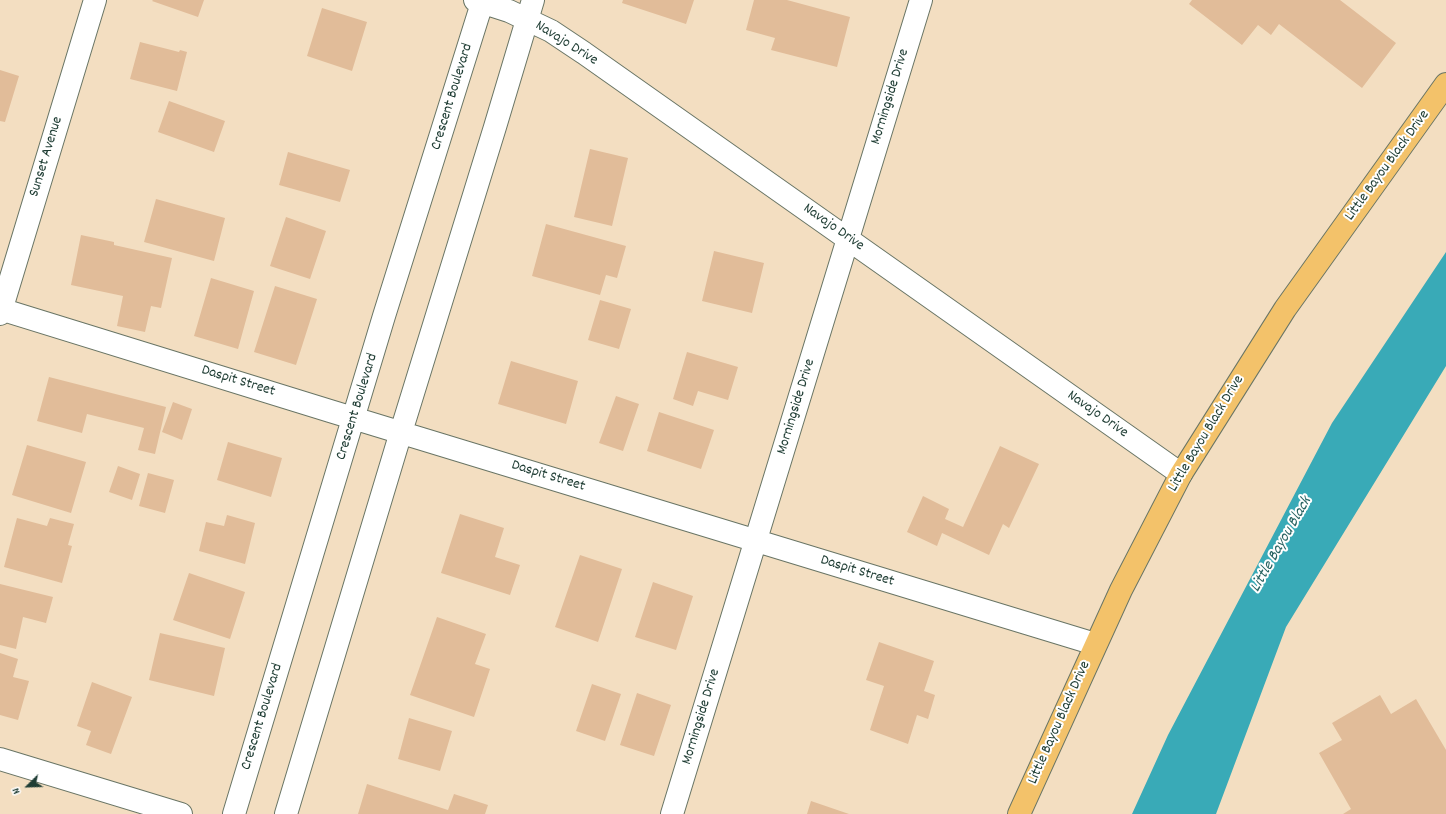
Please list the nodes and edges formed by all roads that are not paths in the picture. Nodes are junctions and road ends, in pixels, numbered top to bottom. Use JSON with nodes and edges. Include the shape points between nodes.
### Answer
{"nodes":[{"id":1,"x":95,"y":0,"type":"edge"},
{"id":2,"x":921,"y":0,"type":"edge"},
{"id":3,"x":480,"y":1,"type":"edge"},
{"id":4,"x":530,"y":10,"type":"edge"},
{"id":5,"x":1446,"y":84,"type":"edge"},
{"id":6,"x":848,"y":239,"type":"junction"},
{"id":7,"x":0,"y":310,"type":"edge"},
{"id":8,"x":354,"y":418,"type":"junction"},
{"id":9,"x":401,"y":432,"type":"junction"},
{"id":10,"x":1181,"y":474,"type":"junction"},
{"id":11,"x":756,"y":541,"type":"junction"},
{"id":12,"x":1095,"y":644,"type":"junction"},
{"id":13,"x":0,"y":759,"type":"edge"},
{"id":14,"x":181,"y":814,"type":"edge"},
{"id":15,"x":234,"y":814,"type":"edge"},
{"id":16,"x":286,"y":814,"type":"edge"},
{"id":17,"x":672,"y":814,"type":"edge"},
{"id":18,"x":1019,"y":814,"type":"edge"}],
"edges":[{"from":1,"to":7,"type":"street","name":"Sunset Avenue"},
{"from":2,"to":6,"type":"street","name":"Morningside Drive"},
{"from":3,"to":4,"type":"street","name":"Navajo Drive","via":[[509,11]]},
{"from":3,"to":8,"type":"street","name":"Crescent Boulevard"},
{"from":4,"to":6,"type":"street","name":"Navajo Drive","via":[[551,31]]},
{"from":4,"to":9,"type":"street"},
{"from":5,"to":10,"type":"main road","name":"Little Bayou Black Drive","via":[[1285,309]]},
{"from":6,"to":10,"type":"street","name":"Navajo Drive"},
{"from":6,"to":11,"type":"street","name":"Morningside Drive"},
{"from":7,"to":8,"type":"street","name":"Daspit Street"},
{"from":8,"to":9,"type":"street","name":"Daspit Street"},
{"from":8,"to":15,"type":"street","name":"Crescent Boulevard"},
{"from":9,"to":11,"type":"street","name":"Daspit Street"},
{"from":9,"to":16,"type":"street"},
{"from":10,"to":12,"type":"main road","name":"Little Bayou Black Drive"},
{"from":11,"to":12,"type":"street","name":"Daspit Street"},
{"from":11,"to":17,"type":"street","name":"Morningside Drive"},
{"from":12,"to":18,"type":"main road","name":"Little Bayou Black Drive"},
{"from":13,"to":14,"type":"street"}]}
